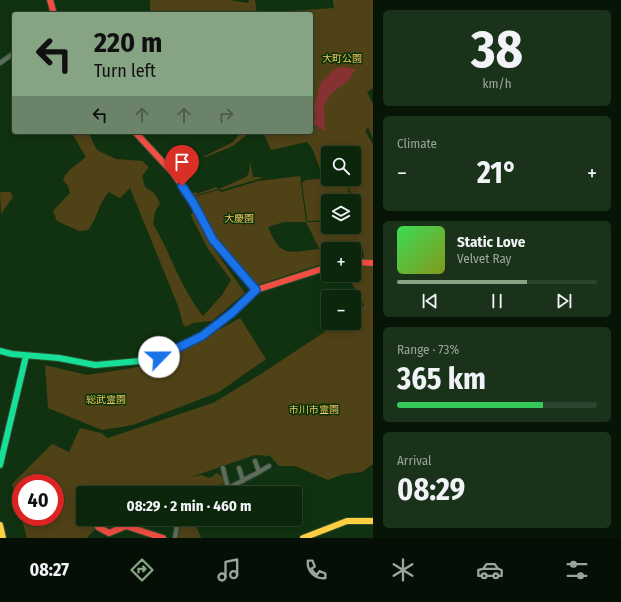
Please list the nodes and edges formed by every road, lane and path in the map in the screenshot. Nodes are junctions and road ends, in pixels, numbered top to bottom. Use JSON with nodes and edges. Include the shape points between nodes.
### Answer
{"nodes":[{"id":1,"x":50,"y":0,"type":"edge"},
{"id":2,"x":52,"y":12,"type":"edge"},
{"id":3,"x":12,"y":54,"type":"edge"},
{"id":4,"x":0,"y":63,"type":"edge"},
{"id":5,"x":137,"y":134,"type":"edge"},
{"id":6,"x":361,"y":262,"type":"edge"},
{"id":7,"x":373,"y":263,"type":"edge"},
{"id":8,"x":321,"y":269,"type":"edge"},
{"id":9,"x":256,"y":290,"type":"junction"},
{"id":10,"x":0,"y":351,"type":"edge"},
{"id":11,"x":26,"y":356,"type":"junction"},
{"id":12,"x":256,"y":461,"type":"dead end"},
{"id":13,"x":0,"y":465,"type":"edge"},
{"id":14,"x":269,"y":466,"type":"dead end"},
{"id":15,"x":223,"y":468,"type":"dead end"},
{"id":16,"x":239,"y":468,"type":"dead end"},
{"id":17,"x":259,"y":472,"type":"junction"},
{"id":18,"x":243,"y":481,"type":"junction"},
{"id":19,"x":228,"y":486,"type":"edge"},
{"id":20,"x":232,"y":486,"type":"edge"},
{"id":21,"x":373,"y":521,"type":"edge"},
{"id":22,"x":0,"y":525,"type":"edge"},
{"id":23,"x":177,"y":526,"type":"edge"},
{"id":24,"x":98,"y":527,"type":"dead end"},
{"id":25,"x":3,"y":538,"type":"edge"},
{"id":26,"x":163,"y":538,"type":"edge"},
{"id":27,"x":175,"y":538,"type":"edge"},
{"id":28,"x":303,"y":538,"type":"edge"}],
"edges":[{"from":1,"to":2,"type":"street"},
{"from":3,"to":4,"type":"street"},
{"from":5,"to":9,"type":"street","via":[[172,172],[191,198],[213,240]]},
{"from":6,"to":7,"type":"street"},
{"from":8,"to":9,"type":"street"},
{"from":9,"to":11,"type":"street","via":[[202,336],[186,346],[151,360],[94,366],[59,358]]},
{"from":10,"to":11,"type":"street"},
{"from":11,"to":13,"type":"street"},
{"from":12,"to":17,"type":"street"},
{"from":14,"to":17,"type":"street"},
{"from":15,"to":19,"type":"street"},
{"from":16,"to":18,"type":"street"},
{"from":17,"to":18,"type":"street"},
{"from":18,"to":20,"type":"street"},
{"from":21,"to":28,"type":"street","via":[[347,521]]},
{"from":22,"to":25,"type":"street"},
{"from":23,"to":27,"type":"street"},
{"from":24,"to":26,"type":"street","via":[[109,533],[119,527],[130,525],[143,533]]}]}
